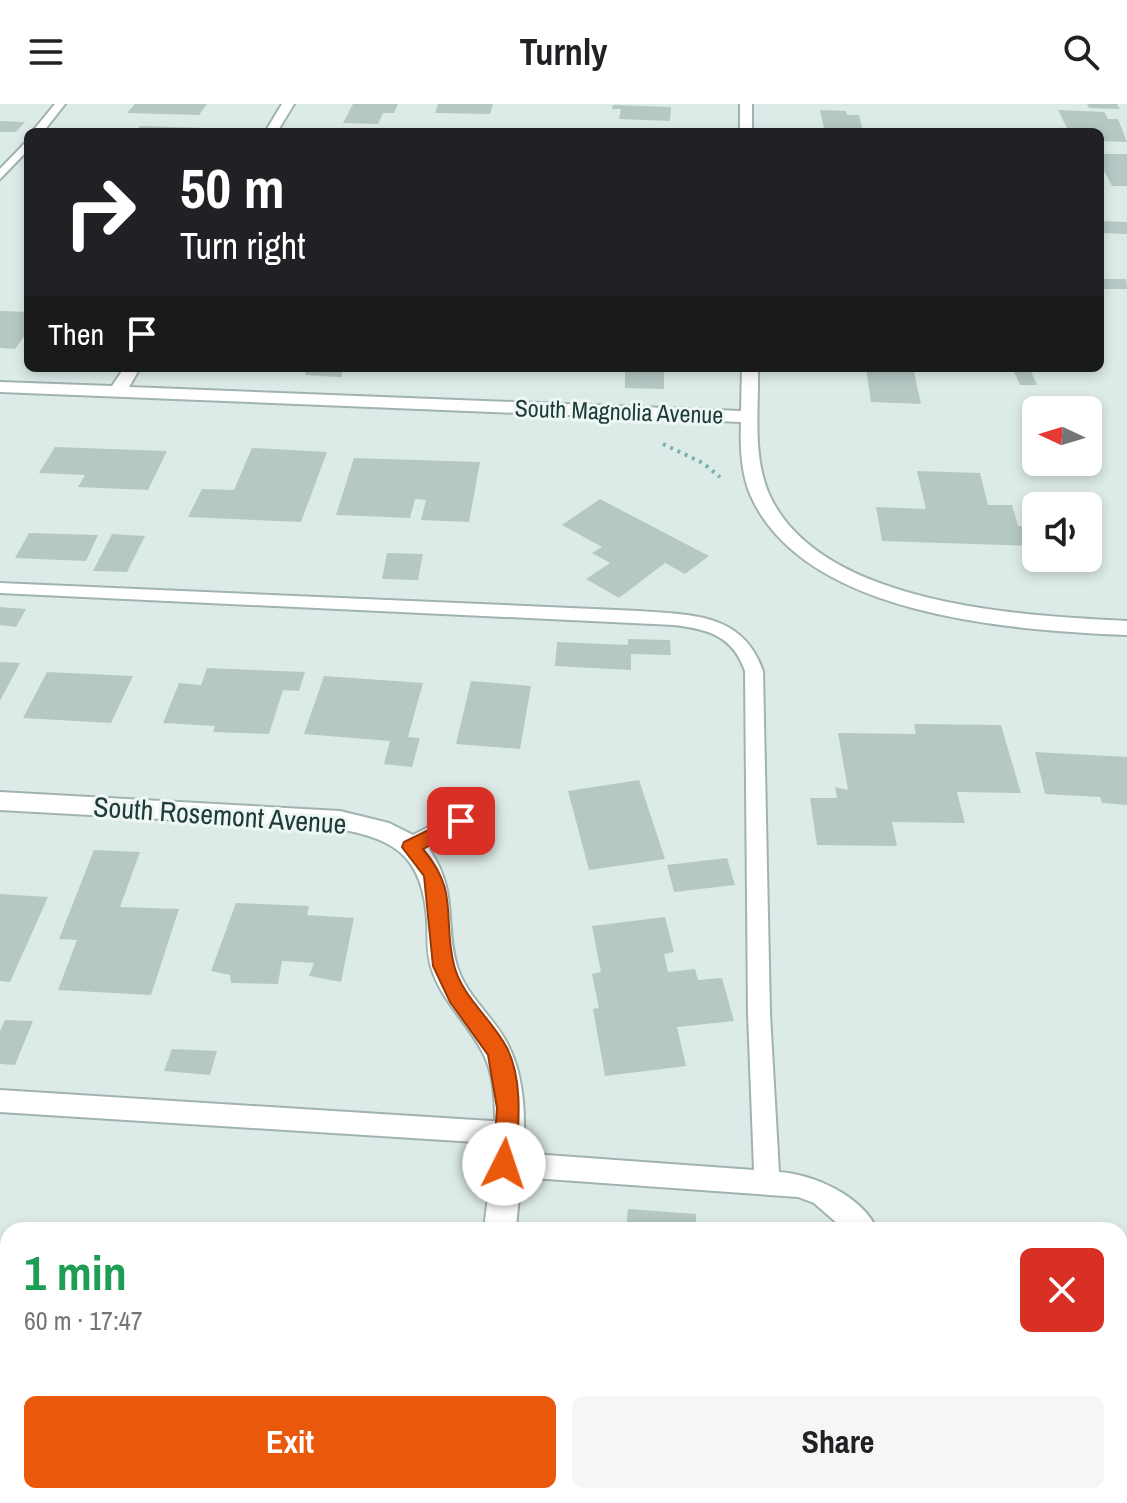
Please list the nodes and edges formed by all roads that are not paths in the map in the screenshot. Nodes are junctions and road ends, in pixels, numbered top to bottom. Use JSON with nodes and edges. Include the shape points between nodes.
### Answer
{"nodes":[{"id":1,"x":60,"y":104,"type":"edge"},
{"id":2,"x":288,"y":104,"type":"edge"},
{"id":3,"x":746,"y":104,"type":"edge"},
{"id":4,"x":40,"y":128,"type":"edge"},
{"id":5,"x":273,"y":128,"type":"edge"},
{"id":6,"x":746,"y":128,"type":"edge"},
{"id":7,"x":24,"y":148,"type":"edge"},
{"id":8,"x":0,"y":176,"type":"edge"},
{"id":9,"x":130,"y":372,"type":"edge"},
{"id":10,"x":750,"y":372,"type":"edge"},
{"id":11,"x":0,"y":387,"type":"edge"},
{"id":12,"x":118,"y":391,"type":"junction"},
{"id":13,"x":751,"y":417,"type":"junction"},
{"id":14,"x":0,"y":588,"type":"edge"},
{"id":15,"x":1127,"y":628,"type":"edge"},
{"id":16,"x":0,"y":801,"type":"edge"},
{"id":17,"x":461,"y":821,"type":"dead end"},
{"id":18,"x":418,"y":855,"type":"junction"},
{"id":19,"x":0,"y":1101,"type":"edge"},
{"id":20,"x":507,"y":1133,"type":"junction"},
{"id":21,"x":504,"y":1164,"type":"junction"},
{"id":22,"x":767,"y":1183,"type":"junction"},
{"id":23,"x":500,"y":1222,"type":"edge"},
{"id":24,"x":855,"y":1222,"type":"edge"}],
"edges":[{"from":1,"to":4,"type":"lane"},
{"from":2,"to":5,"type":"street"},
{"from":3,"to":6,"type":"street"},
{"from":7,"to":8,"type":"lane"},
{"from":9,"to":12,"type":"street"},
{"from":10,"to":13,"type":"street"},
{"from":11,"to":12,"type":"street","name":"South Magnolia Avenue"},
{"from":12,"to":13,"type":"street","name":"South Magnolia Avenue"},
{"from":13,"to":15,"type":"street","name":"South Magnolia Avenue","via":[[753,473],[760,496],[778,527],[822,561],[882,590],[959,614]]},
{"from":14,"to":22,"type":"lane","via":[[639,617],[726,630],[751,656],[754,671]]},
{"from":16,"to":18,"type":"street","name":"South Rosemont Avenue","via":[[340,820],[383,828]]},
{"from":17,"to":18,"type":"street"},
{"from":18,"to":20,"type":"street","via":[[438,892],[444,966],[457,996],[498,1052]]},
{"from":19,"to":20,"type":"lane"},
{"from":20,"to":21,"type":"street"},
{"from":21,"to":22,"type":"lane"},
{"from":21,"to":23,"type":"street"},
{"from":22,"to":24,"type":"lane","via":[[798,1185],[823,1194]]}]}
